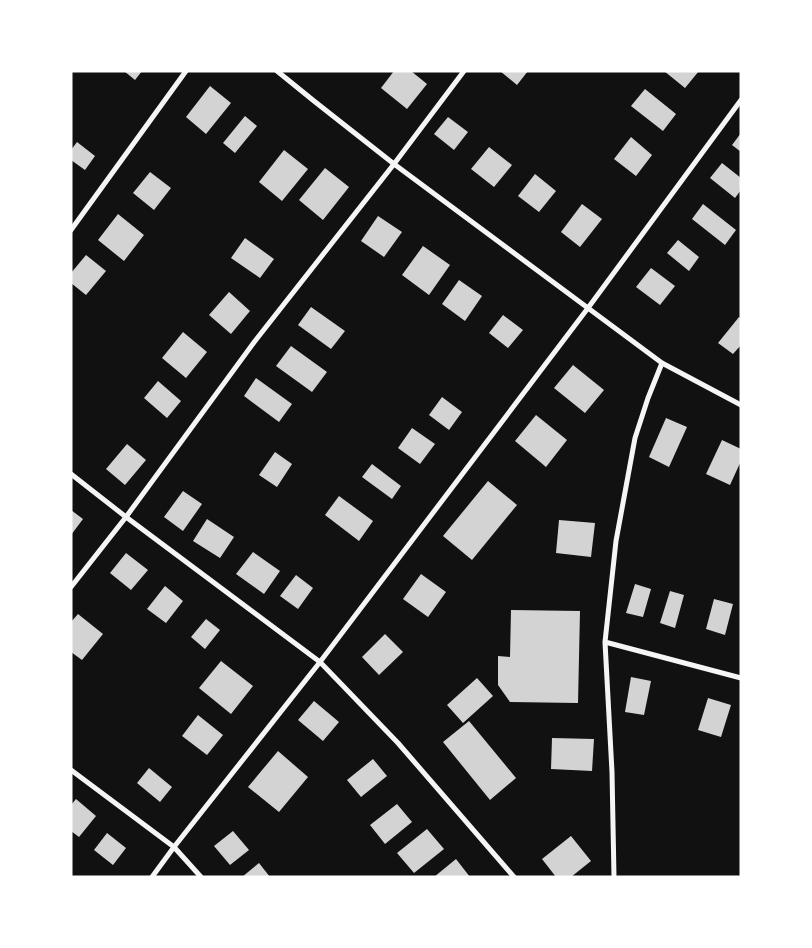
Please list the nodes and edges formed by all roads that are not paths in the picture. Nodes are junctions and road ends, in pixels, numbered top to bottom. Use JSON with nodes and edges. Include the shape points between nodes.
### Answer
{"nodes":[{"id":1,"x":186,"y":71,"type":"edge"},
{"id":2,"x":277,"y":71,"type":"edge"},
{"id":3,"x":464,"y":71,"type":"edge"},
{"id":4,"x":741,"y":100,"type":"edge"},
{"id":5,"x":394,"y":164,"type":"junction"},
{"id":6,"x":71,"y":230,"type":"edge"},
{"id":7,"x":588,"y":308,"type":"junction"},
{"id":8,"x":662,"y":363,"type":"junction"},
{"id":9,"x":741,"y":405,"type":"edge"},
{"id":10,"x":71,"y":474,"type":"edge"},
{"id":11,"x":126,"y":517,"type":"junction"},
{"id":12,"x":71,"y":587,"type":"edge"},
{"id":13,"x":605,"y":642,"type":"junction"},
{"id":14,"x":320,"y":662,"type":"junction"},
{"id":15,"x":741,"y":678,"type":"edge"},
{"id":16,"x":71,"y":770,"type":"edge"},
{"id":17,"x":174,"y":847,"type":"junction"},
{"id":18,"x":152,"y":877,"type":"edge"},
{"id":19,"x":202,"y":877,"type":"edge"},
{"id":20,"x":514,"y":877,"type":"edge"},
{"id":21,"x":614,"y":877,"type":"edge"}],
"edges":[{"from":1,"to":6,"type":"street"},
{"from":2,"to":5,"type":"street"},
{"from":3,"to":5,"type":"street"},
{"from":4,"to":7,"type":"street"},
{"from":5,"to":7,"type":"street"},
{"from":5,"to":11,"type":"street","via":[[255,341]]},
{"from":7,"to":8,"type":"street"},
{"from":7,"to":14,"type":"street"},
{"from":8,"to":9,"type":"street"},
{"from":8,"to":13,"type":"street","via":[[635,438],[616,541]]},
{"from":10,"to":11,"type":"street"},
{"from":11,"to":12,"type":"street"},
{"from":11,"to":14,"type":"street"},
{"from":13,"to":15,"type":"street"},
{"from":13,"to":21,"type":"street"},
{"from":14,"to":17,"type":"street"},
{"from":14,"to":20,"type":"street","via":[[398,743]]},
{"from":16,"to":17,"type":"street"},
{"from":17,"to":18,"type":"street"},
{"from":17,"to":19,"type":"street"}]}
